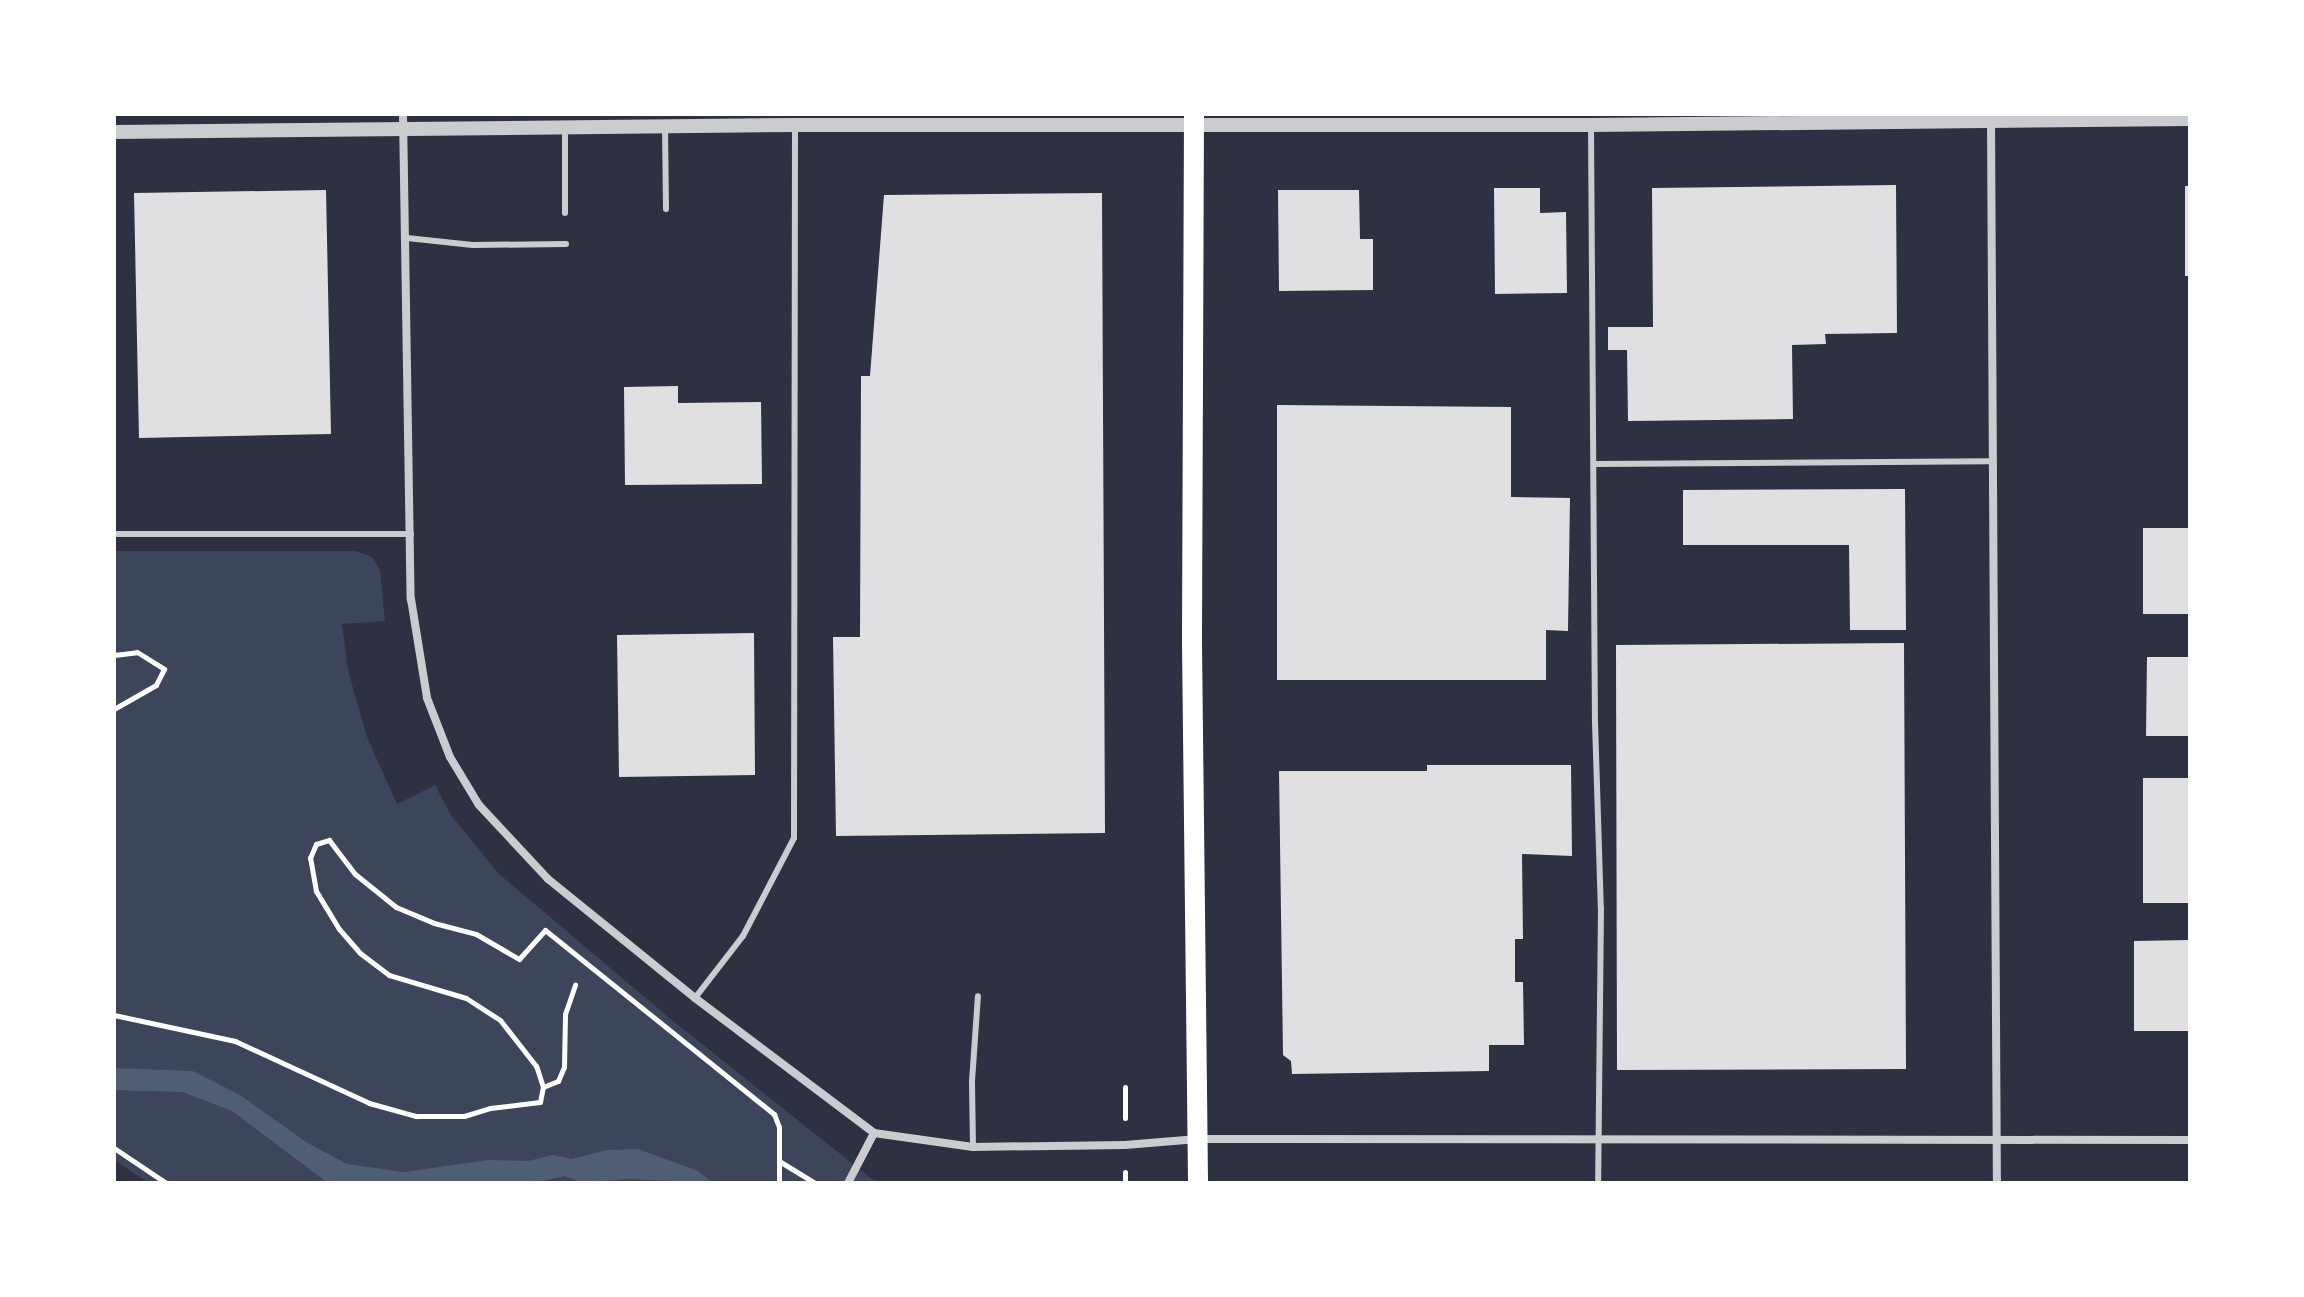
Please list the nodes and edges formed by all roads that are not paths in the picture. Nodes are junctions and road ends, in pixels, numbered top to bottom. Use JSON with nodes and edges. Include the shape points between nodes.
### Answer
{"nodes":[{"id":1,"x":403,"y":114,"type":"edge"},
{"id":2,"x":1194,"y":118,"type":"edge"},
{"id":3,"x":960,"y":119,"type":"edge"},
{"id":4,"x":1816,"y":119,"type":"edge"},
{"id":5,"x":2190,"y":119,"type":"edge"},
{"id":6,"x":609,"y":121,"type":"edge"},
{"id":7,"x":1991,"y":122,"type":"junction"},
{"id":8,"x":795,"y":125,"type":"junction"},
{"id":9,"x":1591,"y":125,"type":"junction"},
{"id":10,"x":665,"y":127,"type":"junction"},
{"id":11,"x":565,"y":129,"type":"junction"},
{"id":12,"x":404,"y":131,"type":"junction"},
{"id":13,"x":114,"y":132,"type":"edge"},
{"id":14,"x":666,"y":209,"type":"dead end"},
{"id":15,"x":565,"y":213,"type":"dead end"},
{"id":16,"x":407,"y":238,"type":"junction"},
{"id":17,"x":566,"y":244,"type":"dead end"},
{"id":18,"x":1992,"y":461,"type":"junction"},
{"id":19,"x":1595,"y":464,"type":"junction"},
{"id":20,"x":114,"y":534,"type":"edge"},
{"id":21,"x":411,"y":534,"type":"junction"},
{"id":22,"x":978,"y":996,"type":"dead end"},
{"id":23,"x":695,"y":998,"type":"junction"},
{"id":24,"x":874,"y":1133,"type":"junction"},
{"id":25,"x":1198,"y":1139,"type":"junction"},
{"id":26,"x":1599,"y":1140,"type":"junction"},
{"id":27,"x":1996,"y":1140,"type":"junction"},
{"id":28,"x":2190,"y":1140,"type":"edge"},
{"id":29,"x":973,"y":1147,"type":"junction"},
{"id":30,"x":848,"y":1183,"type":"edge"},
{"id":31,"x":1198,"y":1183,"type":"edge"},
{"id":32,"x":1598,"y":1183,"type":"edge"},
{"id":33,"x":1997,"y":1183,"type":"edge"}],
"edges":[{"from":1,"to":12,"type":"street"},
{"from":2,"to":3,"type":"street"},
{"from":2,"to":9,"type":"street"},
{"from":2,"to":25,"type":"main road","via":[[1192,659]]},
{"from":3,"to":8,"type":"street"},
{"from":4,"to":7,"type":"street"},
{"from":4,"to":9,"type":"street"},
{"from":5,"to":7,"type":"street"},
{"from":6,"to":10,"type":"street"},
{"from":6,"to":11,"type":"street"},
{"from":7,"to":18,"type":"street"},
{"from":8,"to":10,"type":"street"},
{"from":8,"to":23,"type":"lane","via":[[794,838],[743,936]]},
{"from":9,"to":19,"type":"lane"},
{"from":10,"to":14,"type":"lane"},
{"from":11,"to":12,"type":"street"},
{"from":11,"to":15,"type":"lane"},
{"from":12,"to":13,"type":"street"},
{"from":12,"to":16,"type":"street"},
{"from":16,"to":17,"type":"lane","via":[[473,245]]},
{"from":16,"to":21,"type":"street"},
{"from":18,"to":19,"type":"lane"},
{"from":18,"to":27,"type":"street"},
{"from":19,"to":26,"type":"lane"},
{"from":20,"to":21,"type":"lane"},
{"from":21,"to":23,"type":"street","via":[[411,599],[427,698],[450,757],[472,793],[548,879]]},
{"from":22,"to":29,"type":"lane"},
{"from":23,"to":24,"type":"street"},
{"from":24,"to":29,"type":"street"},
{"from":24,"to":30,"type":"street"},
{"from":25,"to":26,"type":"street"},
{"from":25,"to":29,"type":"street"},
{"from":25,"to":31,"type":"main road"},
{"from":26,"to":27,"type":"street"},
{"from":26,"to":32,"type":"lane"},
{"from":27,"to":28,"type":"street"},
{"from":27,"to":33,"type":"street"}]}
